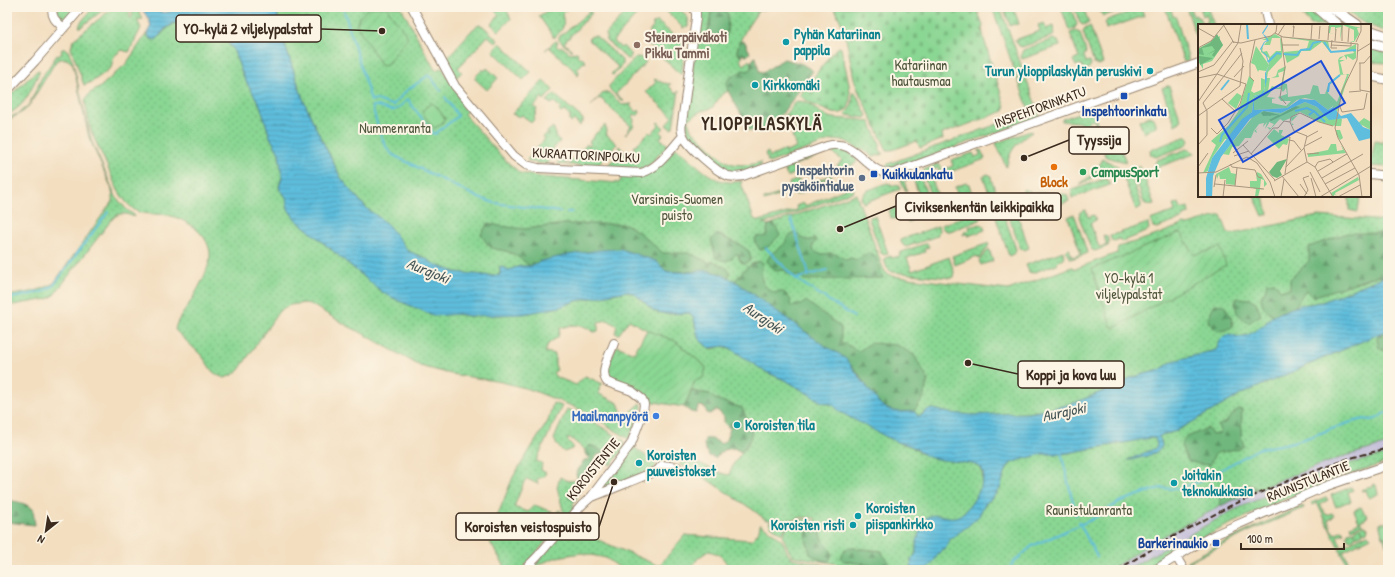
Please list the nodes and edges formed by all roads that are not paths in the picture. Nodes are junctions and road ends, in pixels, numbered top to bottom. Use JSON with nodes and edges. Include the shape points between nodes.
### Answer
{"nodes":[{"id":1,"x":53,"y":7,"type":"edge"},
{"id":2,"x":82,"y":7,"type":"edge"},
{"id":3,"x":412,"y":7,"type":"edge"},
{"id":4,"x":692,"y":7,"type":"edge"},
{"id":5,"x":1264,"y":7,"type":"edge"},
{"id":6,"x":1316,"y":7,"type":"edge"},
{"id":7,"x":1331,"y":7,"type":"edge"},
{"id":8,"x":1268,"y":24,"type":"edge"},
{"id":9,"x":1336,"y":24,"type":"edge"},
{"id":10,"x":1356,"y":24,"type":"edge"},
{"id":11,"x":64,"y":28,"type":"junction"},
{"id":12,"x":1371,"y":31,"type":"edge"},
{"id":13,"x":1388,"y":37,"type":"edge"},
{"id":14,"x":1371,"y":43,"type":"edge"},
{"id":15,"x":1388,"y":48,"type":"edge"},
{"id":16,"x":1198,"y":64,"type":"edge"},
{"id":17,"x":1371,"y":76,"type":"edge"},
{"id":18,"x":1388,"y":80,"type":"edge"},
{"id":19,"x":7,"y":91,"type":"edge"},
{"id":20,"x":683,"y":136,"type":"junction"},
{"id":21,"x":1371,"y":174,"type":"edge"},
{"id":22,"x":1388,"y":176,"type":"edge"},
{"id":23,"x":614,"y":343,"type":"dead end"},
{"id":24,"x":1388,"y":465,"type":"edge"},
{"id":25,"x":677,"y":466,"type":"dead end"},
{"id":26,"x":591,"y":497,"type":"junction"},
{"id":27,"x":1176,"y":558,"type":"junction"},
{"id":28,"x":524,"y":570,"type":"edge"},
{"id":29,"x":1155,"y":570,"type":"edge"},
{"id":30,"x":1184,"y":570,"type":"edge"}],
"edges":[{"from":1,"to":11,"type":"street","via":[[53,17]]},
{"from":2,"to":11,"type":"street"},
{"from":3,"to":20,"type":"street","name":"KURAATTORINPOLKU","via":[[454,86],[514,156],[526,165],[538,168],[641,173],[656,165]]},
{"from":4,"to":20,"type":"street","via":[[696,12],[696,18],[682,123]]},
{"from":5,"to":8,"type":"street"},
{"from":6,"to":9,"type":"main road"},
{"from":7,"to":10,"type":"main road"},
{"from":11,"to":19,"type":"street"},
{"from":12,"to":13,"type":"main road"},
{"from":14,"to":15,"type":"main road"},
{"from":16,"to":20,"type":"street","name":"INSPEHTORINKATU","via":[[889,174],[878,170],[848,147],[836,144],[744,176],[732,177],[717,170]]},
{"from":17,"to":18,"type":"street"},
{"from":21,"to":22,"type":"street"},
{"from":23,"to":26,"type":"street","name":"KOROISTENTIE","via":[[605,368],[605,380],[632,391],[642,399],[644,408],[630,444]]},
{"from":24,"to":27,"type":"street","name":"RAUNISTULANTIE","via":[[1317,490],[1216,534]]},
{"from":25,"to":26,"type":"street","via":[[662,465],[654,472]]},
{"from":26,"to":28,"type":"street","name":"KOROISTENTIE"},
{"from":27,"to":29,"type":"street","name":"RAUNISTULANTIE"},
{"from":27,"to":30,"type":"street"}]}
